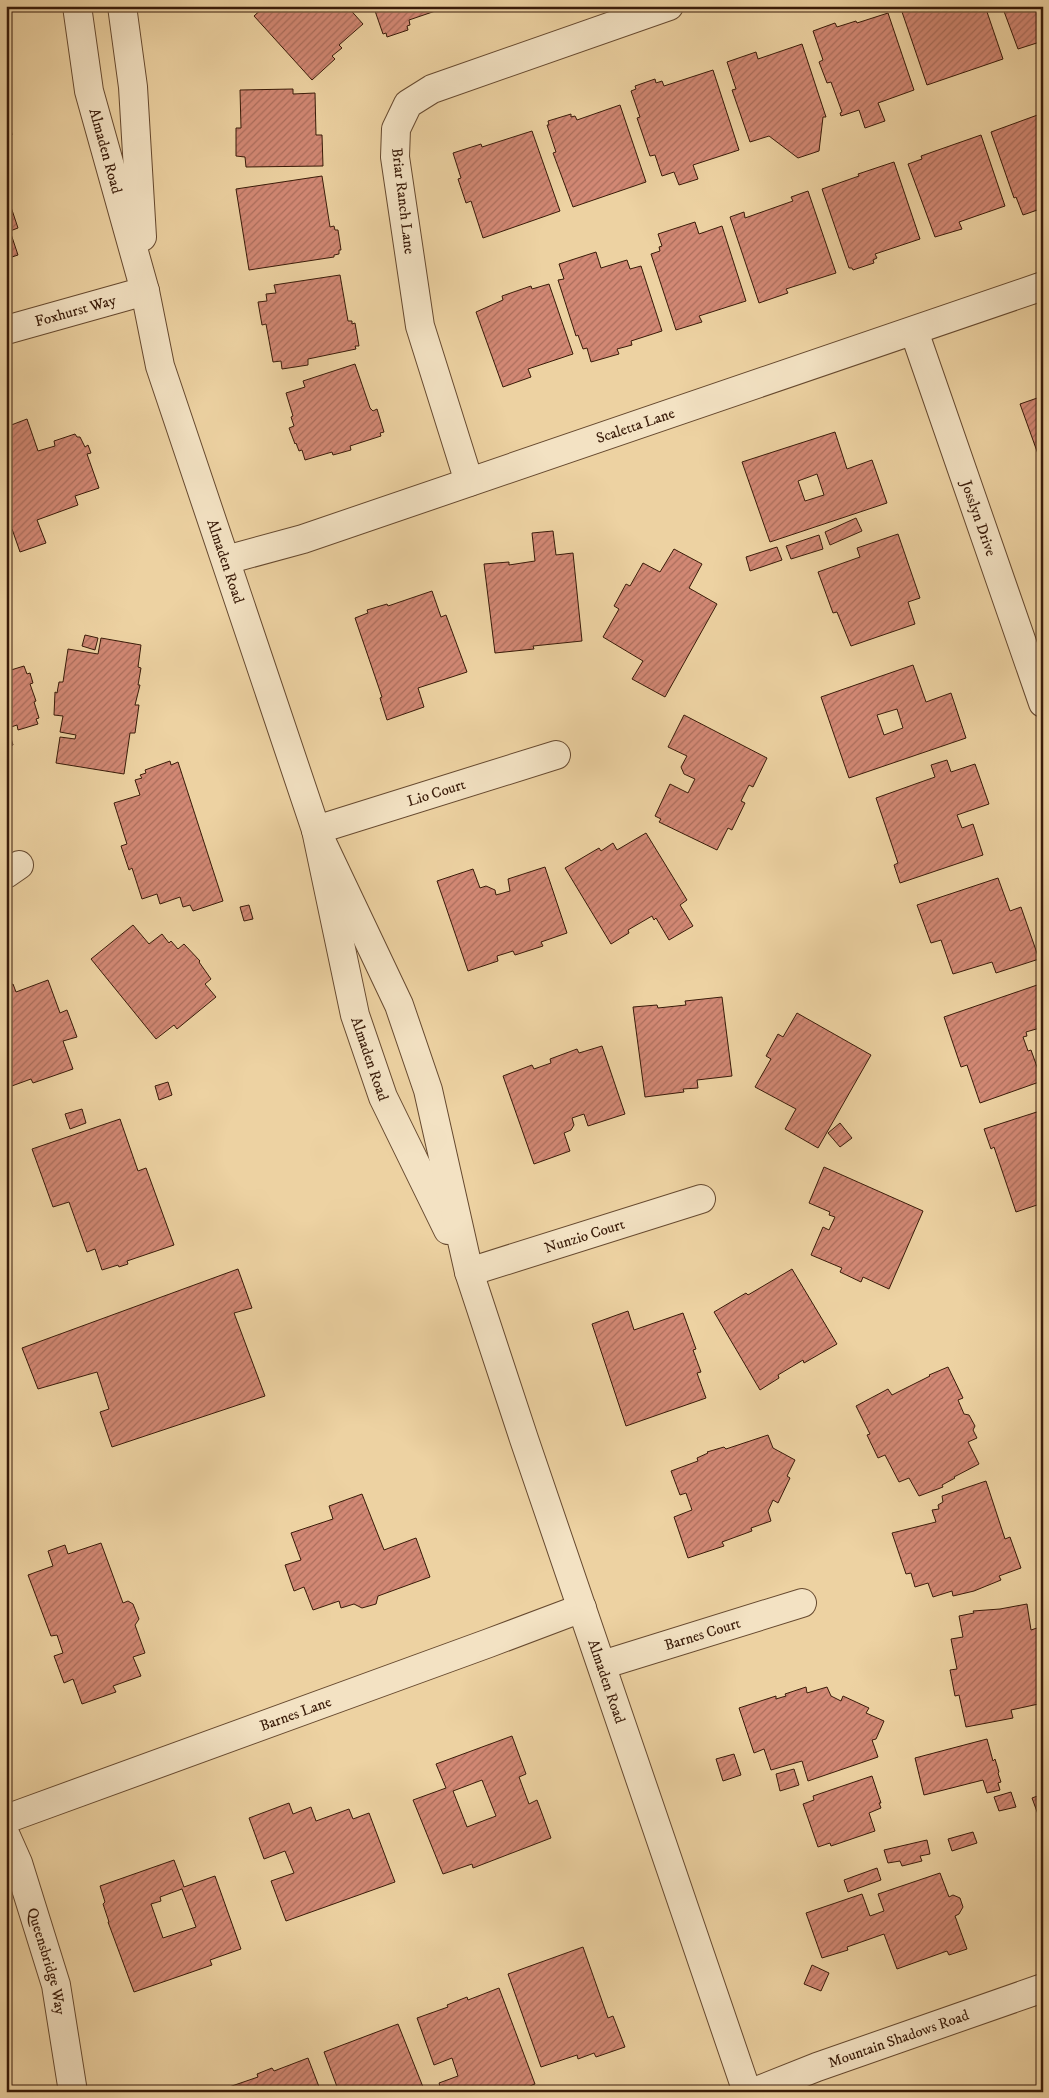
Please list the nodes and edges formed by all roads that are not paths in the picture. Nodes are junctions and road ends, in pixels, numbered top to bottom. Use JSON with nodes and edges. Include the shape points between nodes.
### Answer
{"nodes":[{"id":1,"x":77,"y":6,"type":"edge"},
{"id":2,"x":122,"y":6,"type":"edge"},
{"id":3,"x":669,"y":6,"type":"edge"},
{"id":4,"x":1043,"y":286,"type":"edge"},
{"id":5,"x":145,"y":291,"type":"junction"},
{"id":6,"x":6,"y":330,"type":"edge"},
{"id":7,"x":914,"y":331,"type":"junction"},
{"id":8,"x":469,"y":482,"type":"junction"},
{"id":9,"x":226,"y":560,"type":"junction"},
{"id":10,"x":1043,"y":703,"type":"edge"},
{"id":11,"x":556,"y":755,"type":"dead end"},
{"id":12,"x":316,"y":830,"type":"junction"},
{"id":13,"x":701,"y":1199,"type":"dead end"},
{"id":14,"x":469,"y":1272,"type":"junction"},
{"id":15,"x":802,"y":1603,"type":"dead end"},
{"id":16,"x":582,"y":1608,"type":"junction"},
{"id":17,"x":602,"y":1666,"type":"junction"},
{"id":18,"x":6,"y":1818,"type":"edge"},
{"id":19,"x":6,"y":1836,"type":"edge"},
{"id":20,"x":1043,"y":1988,"type":"edge"},
{"id":21,"x":73,"y":2092,"type":"edge"},
{"id":22,"x":747,"y":2092,"type":"edge"},
{"id":23,"x":754,"y":2092,"type":"edge"}],
"edges":[{"from":1,"to":5,"type":"street","name":"Almaden Road","via":[[89,91]]},
{"from":2,"to":5,"type":"street","name":"Almaden Road","via":[[133,87]]},
{"from":3,"to":8,"type":"street","name":"Briar Ranch Lane","via":[[432,89],[408,104],[396,129],[395,157],[420,326]]},
{"from":4,"to":7,"type":"street","name":"Scaletta Lane"},
{"from":5,"to":6,"type":"street","name":"Foxhurst Way"},
{"from":5,"to":9,"type":"street","name":"Almaden Road","via":[[160,366]]},
{"from":7,"to":8,"type":"street","name":"Scaletta Lane"},
{"from":7,"to":10,"type":"street","name":"Josslyn Drive"},
{"from":8,"to":9,"type":"street","name":"Scaletta Lane","via":[[303,539]]},
{"from":9,"to":12,"type":"street","name":"Almaden Road"},
{"from":11,"to":12,"type":"street","name":"Lio Court"},
{"from":12,"to":14,"type":"street","name":"Almaden Road","via":[[399,1005],[428,1090]]},
{"from":12,"to":14,"type":"street","name":"Almaden Road","via":[[355,1015],[383,1097]]},
{"from":13,"to":14,"type":"street","name":"Nunzio Court"},
{"from":14,"to":16,"type":"street","name":"Almaden Road"},
{"from":15,"to":17,"type":"street","name":"Barnes Court"},
{"from":16,"to":17,"type":"street","name":"Almaden Road"},
{"from":16,"to":18,"type":"street","name":"Barnes Lane"},
{"from":17,"to":22,"type":"street","name":"Almaden Road"},
{"from":19,"to":21,"type":"street","name":"Queensbridge Way","via":[[18,1863],[56,1985]]},
{"from":20,"to":23,"type":"street","name":"Mountain Shadows Road"}]}
